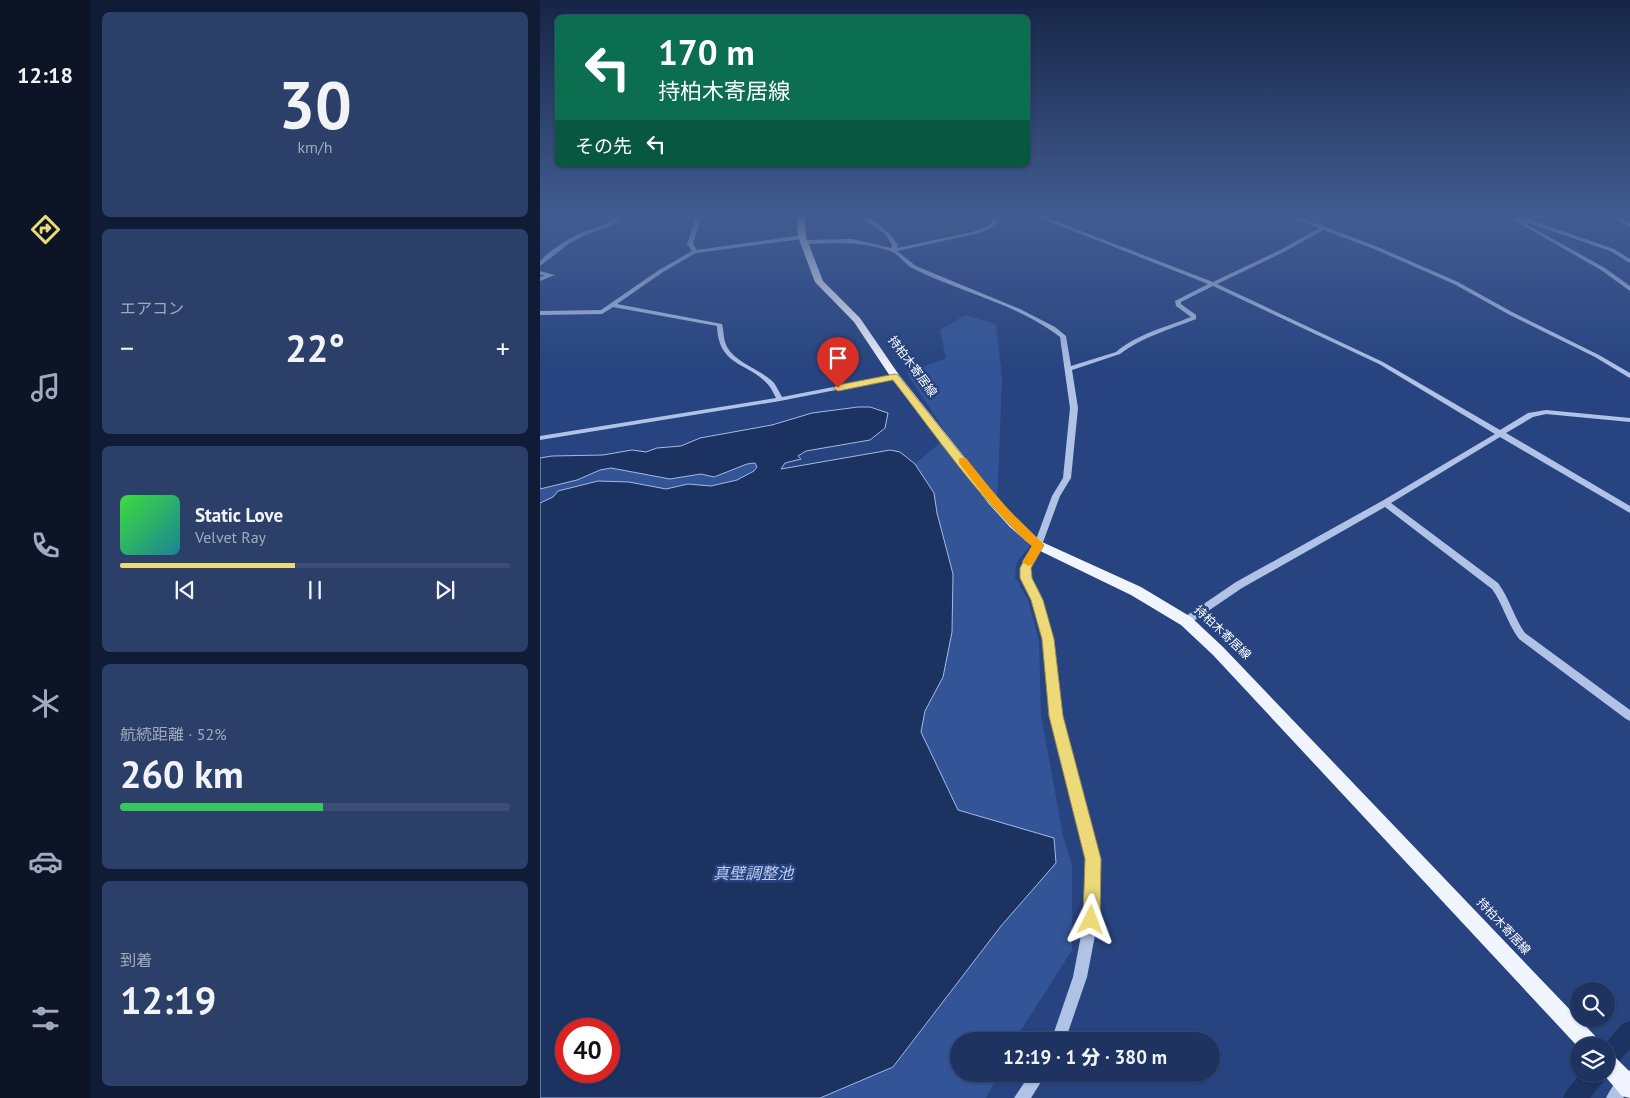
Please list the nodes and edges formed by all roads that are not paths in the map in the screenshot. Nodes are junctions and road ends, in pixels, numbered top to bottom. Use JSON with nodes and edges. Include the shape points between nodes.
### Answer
{"nodes":[{"id":1,"x":666,"y":268,"type":"edge"},
{"id":2,"x":814,"y":268,"type":"edge"},
{"id":3,"x":915,"y":268,"type":"edge"},
{"id":4,"x":1172,"y":268,"type":"edge"},
{"id":5,"x":1245,"y":268,"type":"edge"},
{"id":6,"x":1422,"y":268,"type":"edge"},
{"id":7,"x":1602,"y":268,"type":"edge"},
{"id":8,"x":540,"y":273,"type":"edge"},
{"id":9,"x":540,"y":279,"type":"edge"},
{"id":10,"x":1212,"y":284,"type":"junction"},
{"id":11,"x":1630,"y":289,"type":"edge"},
{"id":12,"x":613,"y":304,"type":"junction"},
{"id":13,"x":540,"y":313,"type":"edge"},
{"id":14,"x":1069,"y":369,"type":"junction"},
{"id":15,"x":1630,"y":376,"type":"edge"},
{"id":16,"x":895,"y":377,"type":"junction"},
{"id":17,"x":780,"y":399,"type":"junction"},
{"id":18,"x":1630,"y":420,"type":"edge"},
{"id":19,"x":1500,"y":433,"type":"junction"},
{"id":20,"x":540,"y":438,"type":"edge"},
{"id":21,"x":1384,"y":503,"type":"junction"},
{"id":22,"x":1630,"y":510,"type":"edge"},
{"id":23,"x":1038,"y":545,"type":"junction"},
{"id":24,"x":1186,"y":621,"type":"junction"},
{"id":25,"x":1630,"y":716,"type":"edge"},
{"id":26,"x":1061,"y":1032,"type":"edge"},
{"id":27,"x":1582,"y":1037,"type":"edge"},
{"id":28,"x":1033,"y":1082,"type":"edge"},
{"id":29,"x":1022,"y":1098,"type":"edge"}],
"edges":[{"from":1,"to":12,"type":"street"},
{"from":2,"to":16,"type":"main road","name":"持柏木寄居線","via":[[819,282],[857,320]]},
{"from":3,"to":14,"type":"street","via":[[1018,310],[1053,328],[1063,336]]},
{"from":4,"to":10,"type":"street"},
{"from":5,"to":10,"type":"street"},
{"from":6,"to":15,"type":"street","via":[[1597,356]]},
{"from":7,"to":11,"type":"street"},
{"from":8,"to":9,"type":"street","via":[[552,275]]},
{"from":10,"to":14,"type":"street","via":[[1178,301],[1178,305],[1194,318],[1118,353]]},
{"from":10,"to":19,"type":"street","via":[[1381,363]]},
{"from":12,"to":13,"type":"street","via":[[599,313]]},
{"from":12,"to":17,"type":"street","via":[[720,325],[719,336],[730,355],[771,385]]},
{"from":14,"to":23,"type":"street","via":[[1074,408],[1067,478],[1056,496]]},
{"from":16,"to":17,"type":"street"},
{"from":16,"to":23,"type":"main road","name":"持柏木寄居線","via":[[993,501]]},
{"from":17,"to":20,"type":"street"},
{"from":18,"to":19,"type":"street","via":[[1546,412],[1531,415]]},
{"from":19,"to":21,"type":"street"},
{"from":19,"to":22,"type":"street"},
{"from":21,"to":24,"type":"street","via":[[1239,585]]},
{"from":21,"to":25,"type":"street","via":[[1495,586],[1522,636]]},
{"from":23,"to":24,"type":"main road","name":"持柏木寄居線","via":[[1136,591]]},
{"from":23,"to":26,"type":"street","via":[[1025,568],[1026,578],[1037,600],[1048,639],[1056,716],[1093,859],[1091,920],[1080,976]]},
{"from":24,"to":27,"type":"main road","name":"持柏木寄居線","via":[[1232,665]]},
{"from":28,"to":29,"type":"street"}]}
